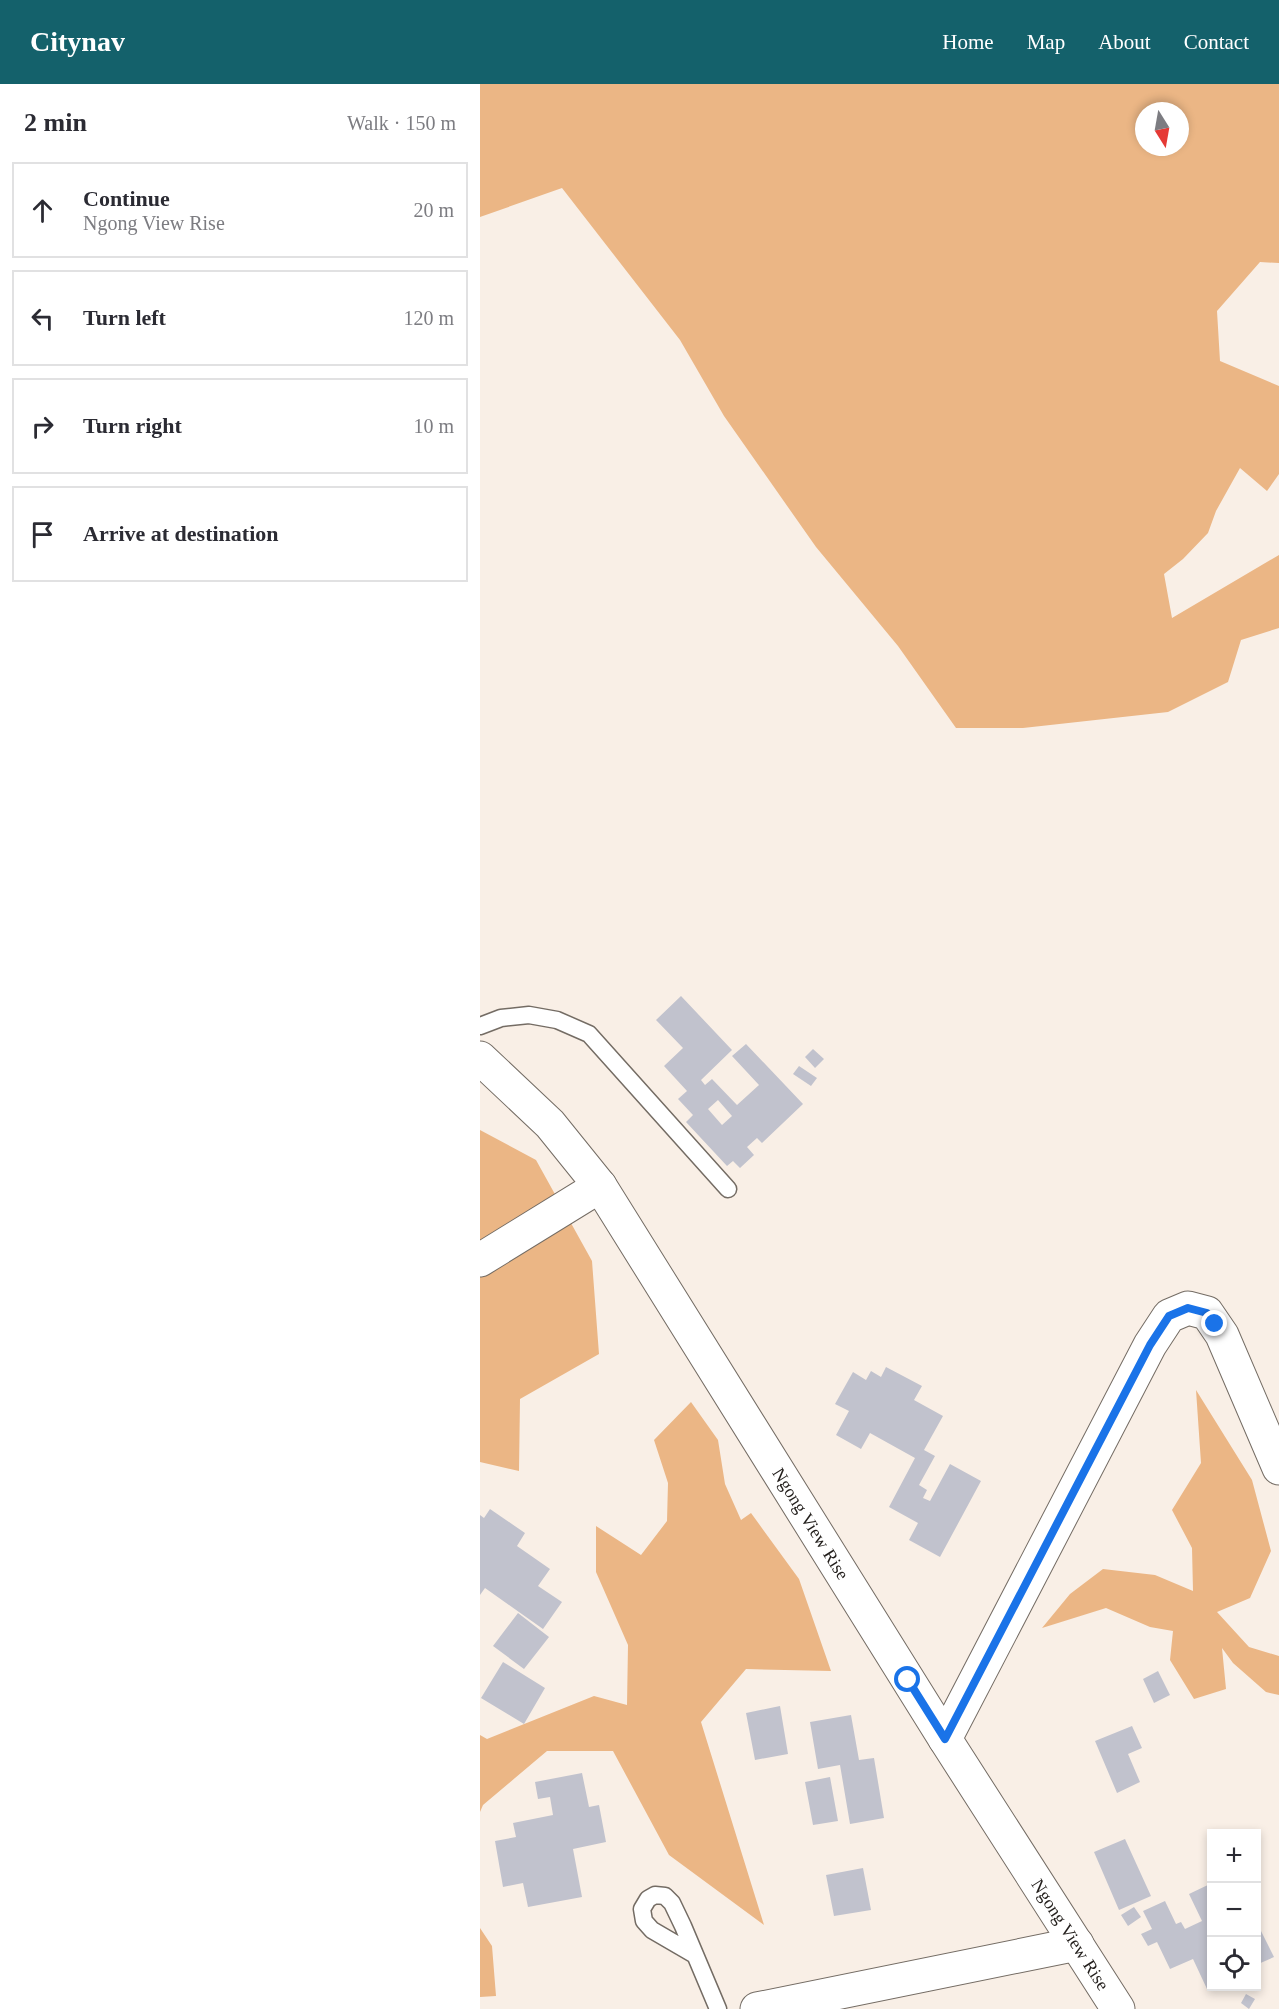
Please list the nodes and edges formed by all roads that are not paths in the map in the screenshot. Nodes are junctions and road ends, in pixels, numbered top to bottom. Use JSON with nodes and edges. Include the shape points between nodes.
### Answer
{"nodes":[{"id":1,"x":480,"y":1026,"type":"edge"},
{"id":2,"x":480,"y":1058,"type":"edge"},
{"id":3,"x":600,"y":1186,"type":"junction"},
{"id":4,"x":728,"y":1189,"type":"dead end"},
{"id":5,"x":480,"y":1260,"type":"edge"},
{"id":6,"x":1279,"y":1468,"type":"edge"},
{"id":7,"x":945,"y":1739,"type":"junction"},
{"id":8,"x":1077,"y":1944,"type":"junction"},
{"id":9,"x":695,"y":1955,"type":"dead end"},
{"id":10,"x":718,"y":2009,"type":"edge"},
{"id":11,"x":757,"y":2009,"type":"edge"},
{"id":12,"x":1118,"y":2009,"type":"edge"}],
"edges":[{"from":1,"to":4,"type":"lane","via":[[501,1018],[529,1015],[557,1020],[589,1034]]},
{"from":2,"to":3,"type":"street","name":"Ngong View Rise","via":[[550,1124]]},
{"from":3,"to":5,"type":"street"},
{"from":3,"to":7,"type":"street","name":"Ngong View Rise"},
{"from":6,"to":7,"type":"street","via":[[1222,1335],[1207,1313],[1188,1308],[1169,1316],[1150,1345]]},
{"from":7,"to":8,"type":"street","name":"Ngong View Rise"},
{"from":8,"to":11,"type":"street"},
{"from":8,"to":12,"type":"street","name":"Ngong View Rise"},
{"from":9,"to":10,"type":"lane"}]}
